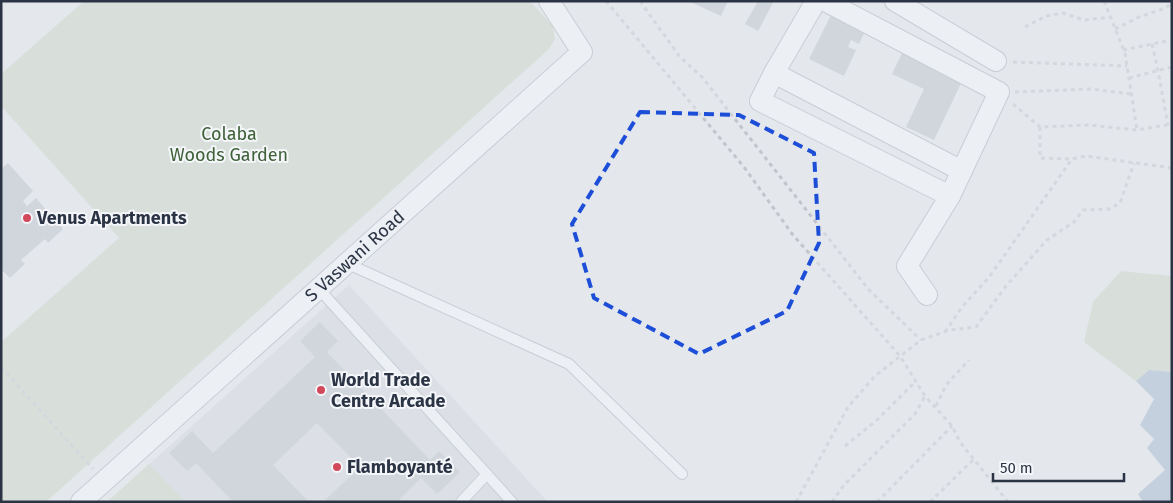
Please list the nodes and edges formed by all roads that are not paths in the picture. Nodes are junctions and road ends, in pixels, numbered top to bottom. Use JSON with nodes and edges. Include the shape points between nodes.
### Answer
{"nodes":[{"id":1,"x":549,"y":1,"type":"edge"},
{"id":2,"x":796,"y":1,"type":"edge"},
{"id":3,"x":807,"y":1,"type":"edge"},
{"id":4,"x":816,"y":1,"type":"edge"},
{"id":5,"x":824,"y":1,"type":"edge"},
{"id":6,"x":895,"y":1,"type":"edge"},
{"id":7,"x":996,"y":61,"type":"dead end"},
{"id":8,"x":774,"y":73,"type":"junction"},
{"id":9,"x":962,"y":171,"type":"junction"},
{"id":10,"x":950,"y":196,"type":"junction"},
{"id":11,"x":346,"y":263,"type":"junction"},
{"id":12,"x":318,"y":288,"type":"junction"},
{"id":13,"x":927,"y":295,"type":"dead end"},
{"id":14,"x":487,"y":474,"type":"junction"},
{"id":15,"x":682,"y":474,"type":"dead end"},
{"id":16,"x":81,"y":502,"type":"edge"},
{"id":17,"x":461,"y":502,"type":"edge"},
{"id":18,"x":512,"y":502,"type":"edge"}],
"edges":[{"from":1,"to":11,"type":"street","name":"S Vaswani Road","via":[[582,52]]},
{"from":2,"to":3,"type":"street","via":[[800,4]]},
{"from":4,"to":8,"type":"street"},
{"from":5,"to":9,"type":"street","via":[[999,92]]},
{"from":6,"to":7,"type":"street"},
{"from":8,"to":9,"type":"street"},
{"from":8,"to":10,"type":"street","via":[[760,101]]},
{"from":9,"to":10,"type":"street"},
{"from":10,"to":13,"type":"street","via":[[907,266]]},
{"from":11,"to":12,"type":"street","name":"S Vaswani Road"},
{"from":11,"to":15,"type":"lane","via":[[569,364]]},
{"from":12,"to":14,"type":"lane"},
{"from":12,"to":16,"type":"street","name":"S Vaswani Road"},
{"from":14,"to":17,"type":"lane"},
{"from":14,"to":18,"type":"lane"}]}
